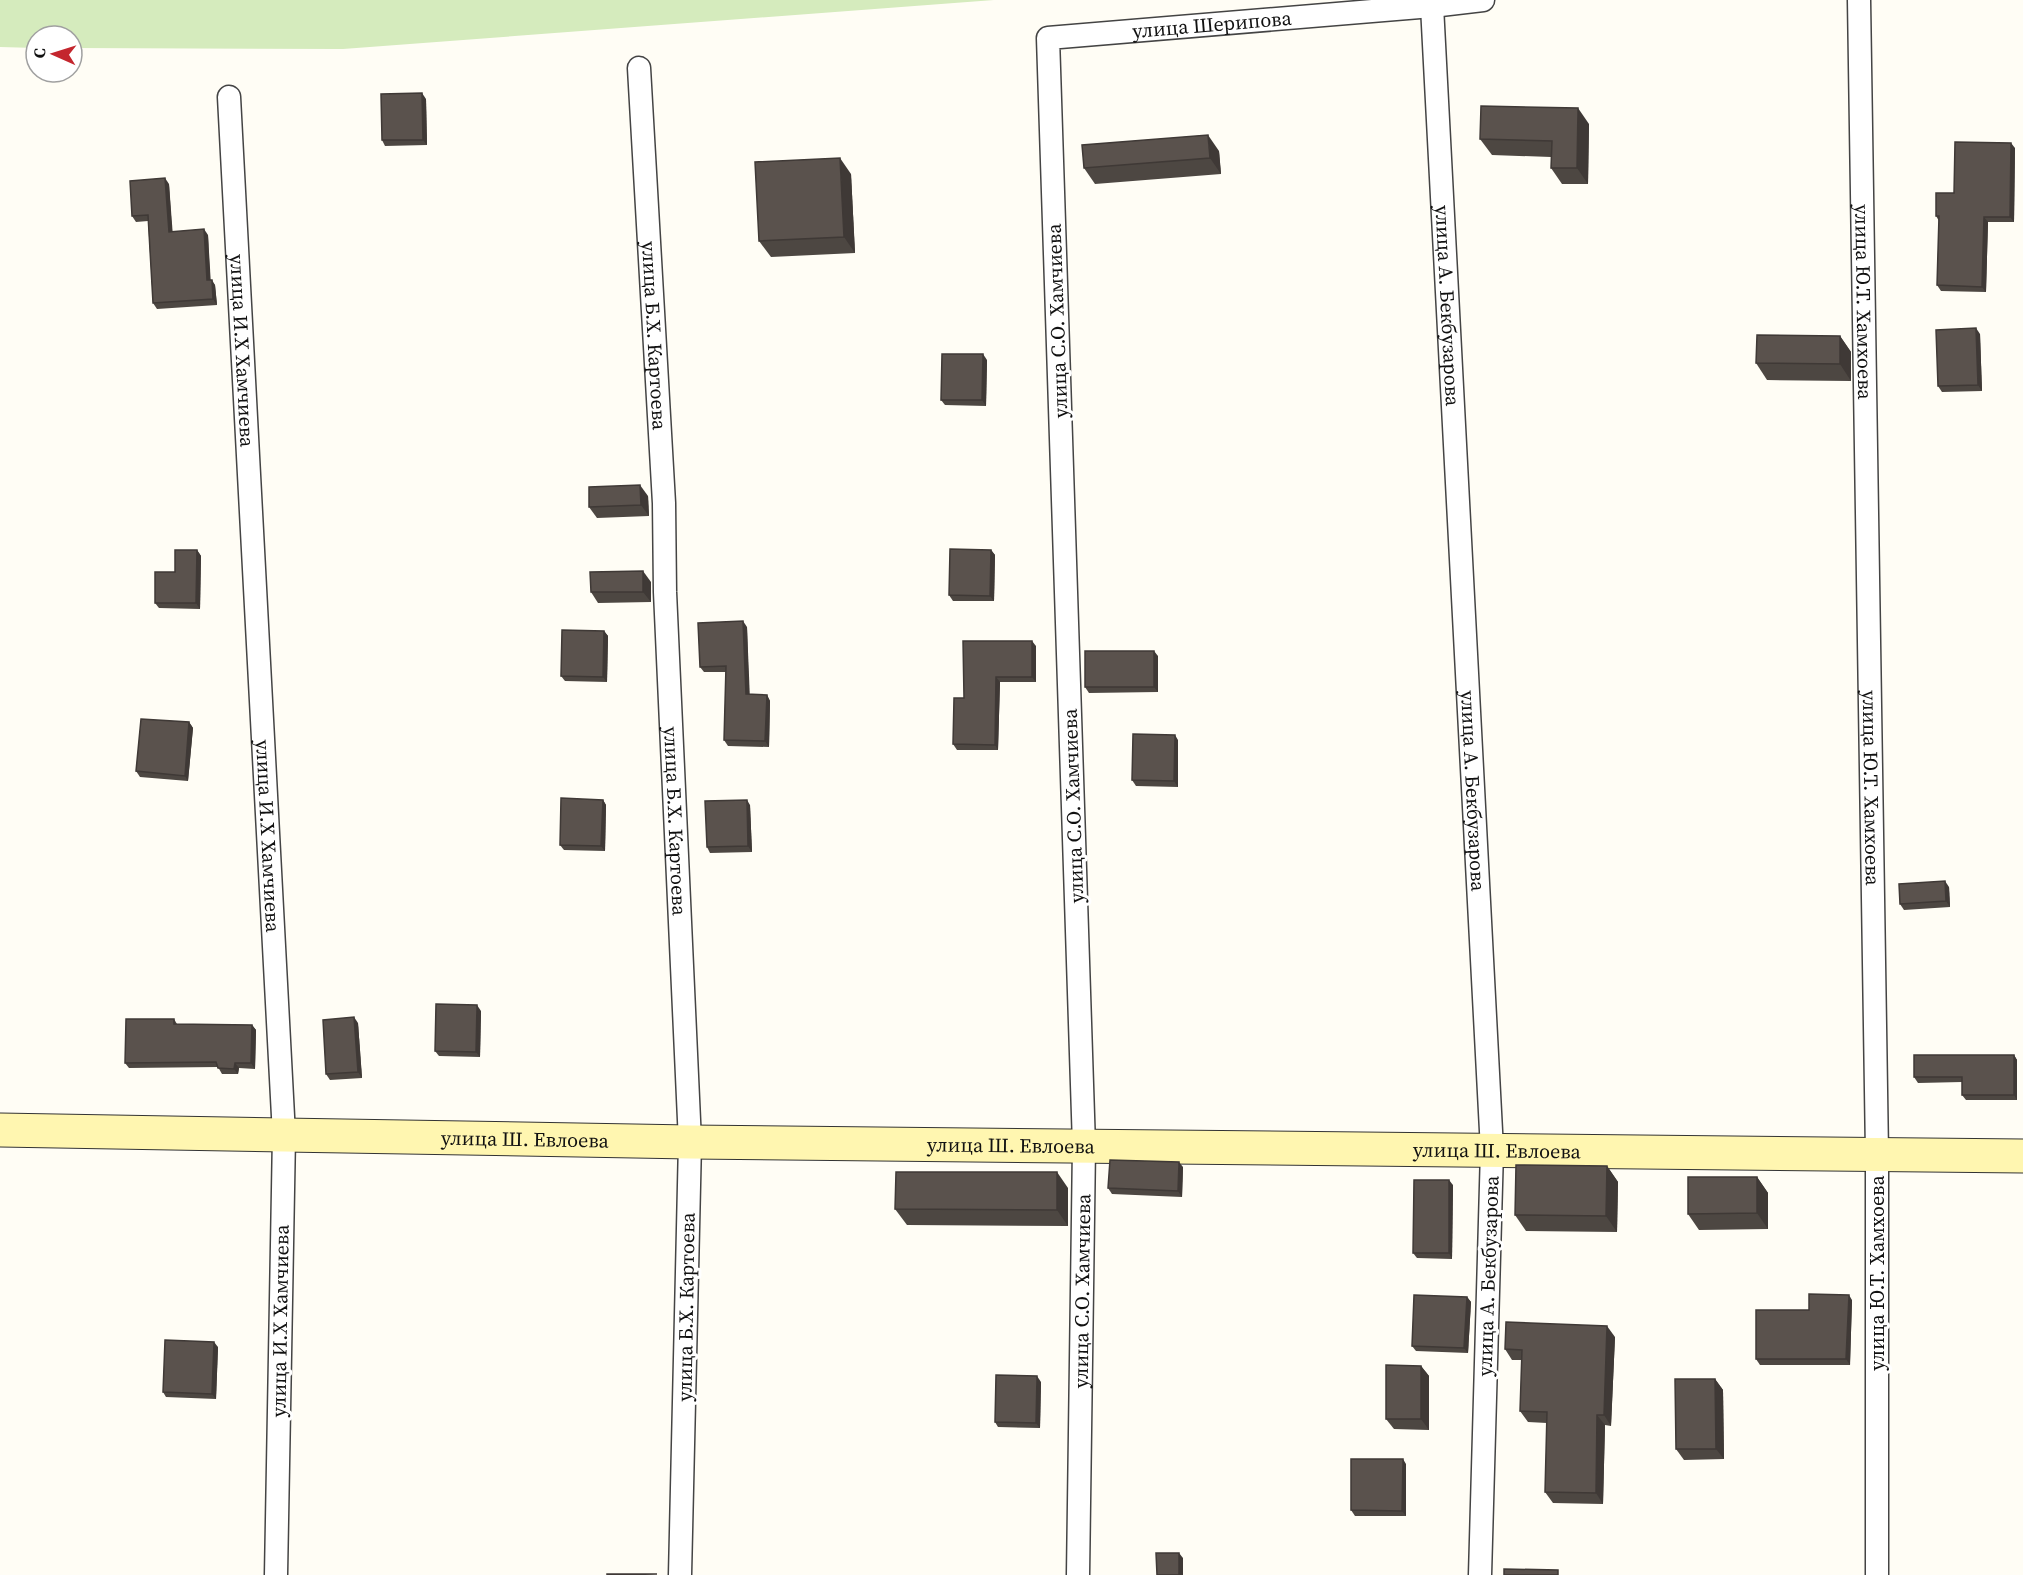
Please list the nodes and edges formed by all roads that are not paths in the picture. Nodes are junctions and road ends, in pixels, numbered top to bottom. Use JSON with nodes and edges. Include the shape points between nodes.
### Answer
{"nodes":[{"id":1,"x":1484,"y":0,"type":"edge"},
{"id":2,"x":1859,"y":0,"type":"edge"},
{"id":3,"x":1432,"y":6,"type":"junction"},
{"id":4,"x":1048,"y":38,"type":"joint"},
{"id":5,"x":639,"y":68,"type":"dead end"},
{"id":6,"x":229,"y":97,"type":"dead end"},
{"id":7,"x":0,"y":1130,"type":"edge"},
{"id":8,"x":284,"y":1135,"type":"junction"},
{"id":9,"x":690,"y":1142,"type":"junction"},
{"id":10,"x":1084,"y":1146,"type":"junction"},
{"id":11,"x":1492,"y":1150,"type":"junction"},
{"id":12,"x":1877,"y":1154,"type":"junction"},
{"id":13,"x":2023,"y":1156,"type":"edge"},
{"id":14,"x":276,"y":1575,"type":"edge"},
{"id":15,"x":680,"y":1575,"type":"edge"},
{"id":16,"x":1078,"y":1575,"type":"edge"},
{"id":17,"x":1480,"y":1575,"type":"edge"},
{"id":18,"x":1877,"y":1575,"type":"edge"}],
"edges":[{"from":1,"to":3,"type":"street","name":"улица Шерипова"},
{"from":2,"to":12,"type":"street","name":"улица Ю.Т. Хамхоева"},
{"from":3,"to":4,"type":"street","name":"улица Шерипова"},
{"from":3,"to":11,"type":"street","name":"улица А. Бекбузарова"},
{"from":4,"to":10,"type":"street","name":"улица С.О. Хамчиева"},
{"from":5,"to":9,"type":"street","name":"улица Б.Х. Картоева","via":[[664,503]]},
{"from":6,"to":8,"type":"street","name":"улица И.Х Хамчиева"},
{"from":7,"to":8,"type":"street","name":"улица Ш. Евлоева"},
{"from":8,"to":9,"type":"street","name":"улица Ш. Евлоева"},
{"from":8,"to":14,"type":"street","name":"улица И.Х Хамчиева"},
{"from":9,"to":10,"type":"street","name":"улица Ш. Евлоева"},
{"from":9,"to":15,"type":"street","name":"улица Б.Х. Картоева"},
{"from":10,"to":11,"type":"street","name":"улица Ш. Евлоева"},
{"from":10,"to":16,"type":"street","name":"улица С.О. Хамчиева"},
{"from":11,"to":12,"type":"street","name":"улица Ш. Евлоева"},
{"from":11,"to":17,"type":"street","name":"улица А. Бекбузарова"},
{"from":12,"to":13,"type":"street","name":"улица Ш. Евлоева"},
{"from":12,"to":18,"type":"street","name":"улица Ю.Т. Хамхоева"}]}
